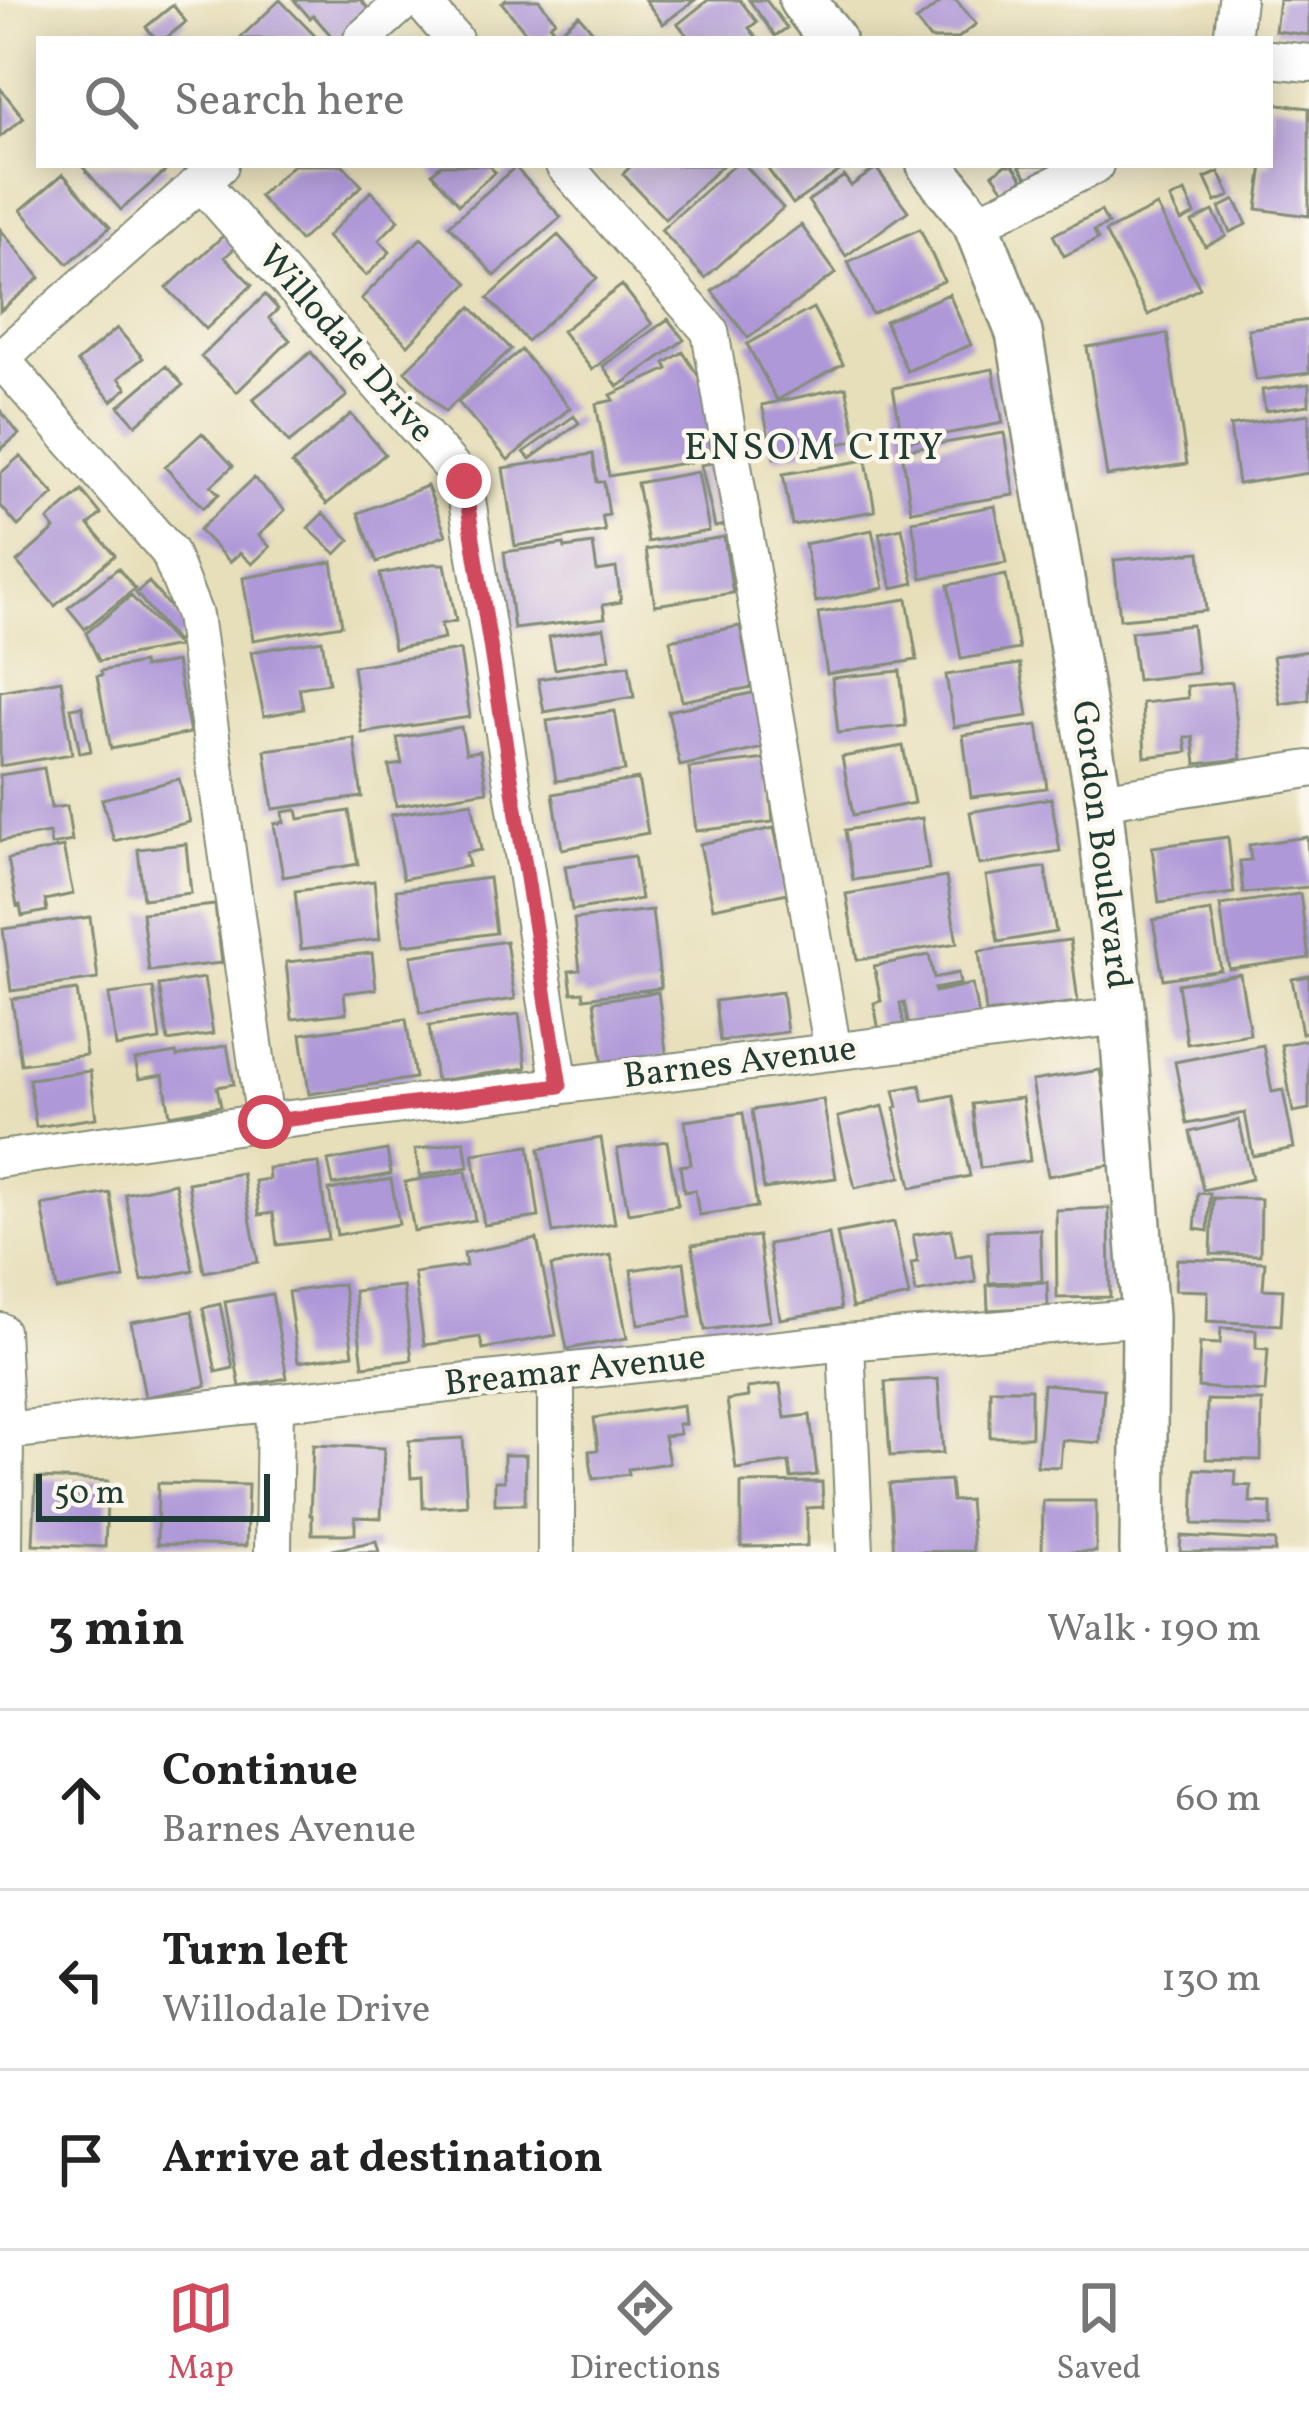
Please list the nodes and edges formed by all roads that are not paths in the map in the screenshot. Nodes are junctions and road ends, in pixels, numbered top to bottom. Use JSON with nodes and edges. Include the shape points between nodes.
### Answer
{"nodes":[{"id":1,"x":406,"y":0,"type":"edge"},
{"id":2,"x":420,"y":0,"type":"edge"},
{"id":3,"x":802,"y":0,"type":"edge"},
{"id":4,"x":1237,"y":0,"type":"edge"},
{"id":5,"x":365,"y":36,"type":"edge"},
{"id":6,"x":451,"y":36,"type":"edge"},
{"id":7,"x":830,"y":36,"type":"edge"},
{"id":8,"x":1232,"y":36,"type":"edge"},
{"id":9,"x":1273,"y":59,"type":"edge"},
{"id":10,"x":1309,"y":63,"type":"edge"},
{"id":11,"x":567,"y":168,"type":"edge"},
{"id":12,"x":932,"y":168,"type":"edge"},
{"id":13,"x":1089,"y":168,"type":"edge"},
{"id":14,"x":211,"y":174,"type":"edge"},
{"id":15,"x":976,"y":224,"type":"junction"},
{"id":16,"x":0,"y":358,"type":"edge"},
{"id":17,"x":1309,"y":769,"type":"edge"},
{"id":18,"x":1099,"y":800,"type":"junction"},
{"id":19,"x":1122,"y":1016,"type":"junction"},
{"id":20,"x":833,"y":1052,"type":"junction"},
{"id":21,"x":560,"y":1086,"type":"junction"},
{"id":22,"x":265,"y":1122,"type":"junction"},
{"id":23,"x":0,"y":1159,"type":"edge"},
{"id":24,"x":1145,"y":1317,"type":"junction"},
{"id":25,"x":0,"y":1331,"type":"edge"},
{"id":26,"x":846,"y":1342,"type":"junction"},
{"id":27,"x":556,"y":1374,"type":"junction"},
{"id":28,"x":275,"y":1403,"type":"junction"},
{"id":29,"x":5,"y":1431,"type":"junction"},
{"id":30,"x":4,"y":1552,"type":"edge"},
{"id":31,"x":273,"y":1552,"type":"edge"},
{"id":32,"x":556,"y":1552,"type":"edge"},
{"id":33,"x":855,"y":1552,"type":"edge"},
{"id":34,"x":1143,"y":1552,"type":"edge"}],
"edges":[{"from":1,"to":5,"type":"street"},
{"from":2,"to":6,"type":"street"},
{"from":3,"to":7,"type":"street"},
{"from":4,"to":8,"type":"street"},
{"from":9,"to":10,"type":"street"},
{"from":11,"to":20,"type":"street","via":[[710,331]]},
{"from":12,"to":15,"type":"street","name":"Gordon Boulevard"},
{"from":13,"to":15,"type":"street"},
{"from":14,"to":16,"type":"street"},
{"from":14,"to":21,"type":"street","name":"Willodale Drive","via":[[464,481]]},
{"from":15,"to":18,"type":"street","name":"Gordon Boulevard","via":[[1019,333]]},
{"from":16,"to":22,"type":"street","via":[[169,552],[194,615]]},
{"from":17,"to":18,"type":"street"},
{"from":18,"to":19,"type":"street","name":"Gordon Boulevard"},
{"from":19,"to":20,"type":"street","name":"Barnes Avenue"},
{"from":19,"to":24,"type":"street","name":"Gordon Boulevard"},
{"from":20,"to":21,"type":"street","name":"Barnes Avenue"},
{"from":21,"to":22,"type":"street","name":"Barnes Avenue"},
{"from":22,"to":23,"type":"street","name":"Barnes Avenue"},
{"from":24,"to":26,"type":"street","name":"Breamar Avenue"},
{"from":24,"to":34,"type":"street","name":"Gordon Boulevard"},
{"from":25,"to":29,"type":"street"},
{"from":26,"to":27,"type":"street","name":"Breamar Avenue"},
{"from":26,"to":33,"type":"street"},
{"from":27,"to":28,"type":"street","name":"Breamar Avenue"},
{"from":27,"to":32,"type":"street"},
{"from":28,"to":29,"type":"street","name":"Breamar Avenue"},
{"from":28,"to":31,"type":"street"},
{"from":29,"to":30,"type":"street"}]}
